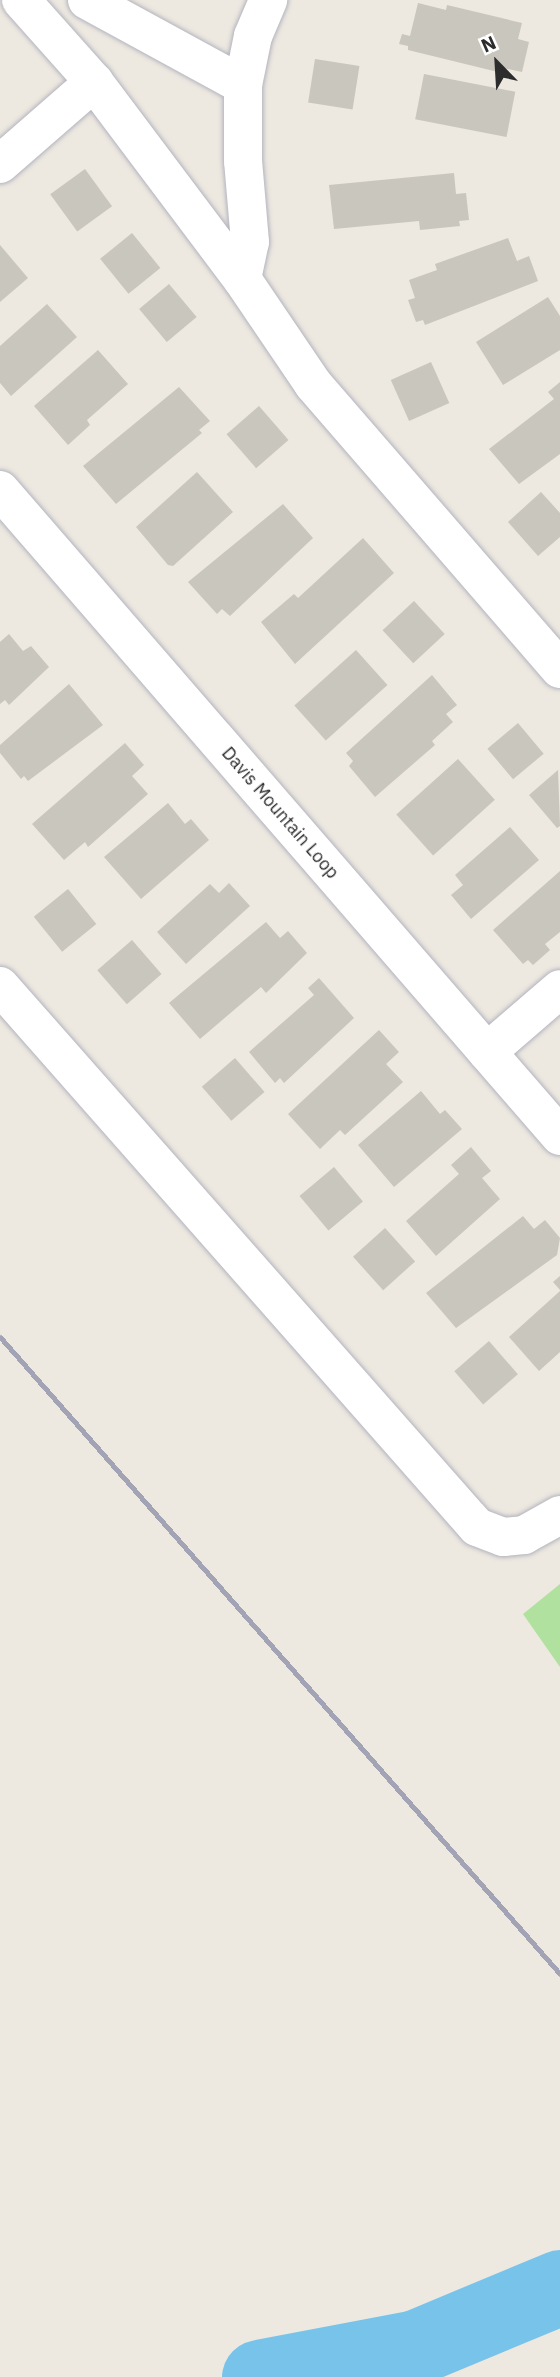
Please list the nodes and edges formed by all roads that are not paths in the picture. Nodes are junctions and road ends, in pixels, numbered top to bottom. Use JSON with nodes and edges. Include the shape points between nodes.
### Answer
{"nodes":[{"id":1,"x":21,"y":0,"type":"edge"},
{"id":2,"x":87,"y":0,"type":"edge"},
{"id":3,"x":268,"y":0,"type":"edge"},
{"id":4,"x":94,"y":82,"type":"junction"},
{"id":5,"x":243,"y":85,"type":"junction"},
{"id":6,"x":0,"y":164,"type":"edge"},
{"id":7,"x":242,"y":279,"type":"junction"},
{"id":8,"x":0,"y":490,"type":"edge"},
{"id":9,"x":560,"y":669,"type":"edge"},
{"id":10,"x":0,"y":986,"type":"edge"},
{"id":11,"x":560,"y":989,"type":"edge"},
{"id":12,"x":487,"y":1052,"type":"junction"},
{"id":13,"x":560,"y":1136,"type":"edge"},
{"id":14,"x":560,"y":1515,"type":"edge"}],
"edges":[{"from":1,"to":4,"type":"street"},
{"from":2,"to":5,"type":"street"},
{"from":3,"to":5,"type":"street","via":[[253,36]]},
{"from":4,"to":6,"type":"street"},
{"from":4,"to":7,"type":"street"},
{"from":5,"to":7,"type":"street","via":[[250,242]]},
{"from":7,"to":9,"type":"street","via":[[313,384]]},
{"from":8,"to":12,"type":"street","name":"Davis Mountain Loop"},
{"from":10,"to":14,"type":"street","via":[[477,1527],[503,1537],[524,1535]]},
{"from":11,"to":12,"type":"street"},
{"from":12,"to":13,"type":"street","name":"Davis Mountain Loop"}]}
